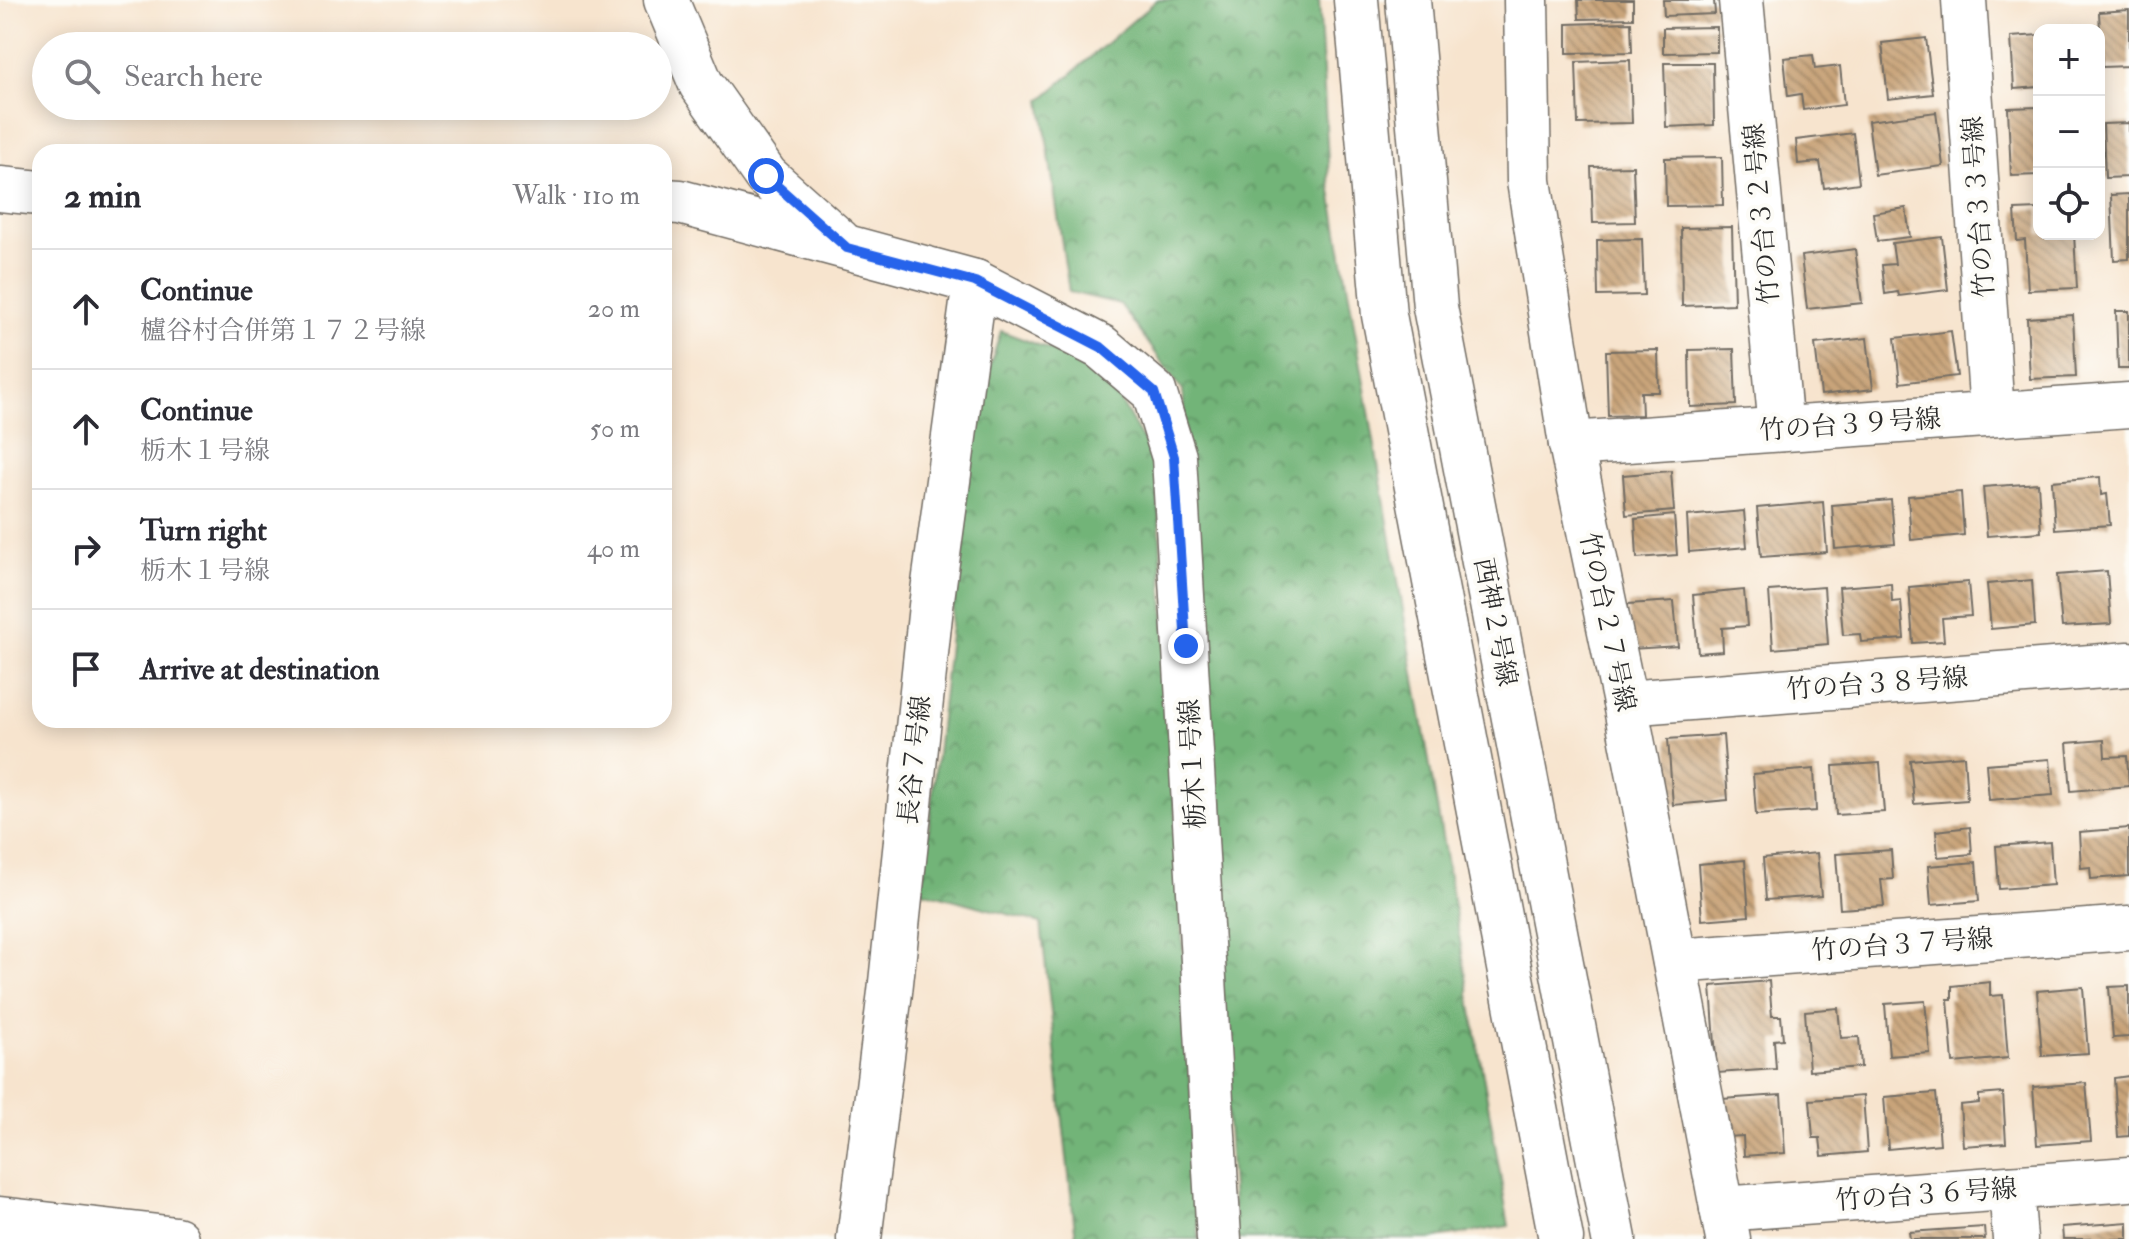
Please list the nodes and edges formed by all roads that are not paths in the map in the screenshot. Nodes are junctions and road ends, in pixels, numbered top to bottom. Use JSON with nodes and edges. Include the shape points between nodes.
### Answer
{"nodes":[{"id":1,"x":666,"y":0,"type":"edge"},
{"id":2,"x":1356,"y":0,"type":"edge"},
{"id":3,"x":1408,"y":0,"type":"edge"},
{"id":4,"x":1526,"y":0,"type":"edge"},
{"id":5,"x":1741,"y":0,"type":"edge"},
{"id":6,"x":1964,"y":0,"type":"edge"},
{"id":7,"x":0,"y":189,"type":"edge"},
{"id":8,"x":32,"y":192,"type":"edge"},
{"id":9,"x":672,"y":202,"type":"edge"},
{"id":10,"x":847,"y":248,"type":"junction"},
{"id":11,"x":975,"y":282,"type":"junction"},
{"id":12,"x":2129,"y":405,"type":"edge"},
{"id":13,"x":1992,"y":414,"type":"junction"},
{"id":14,"x":1781,"y":429,"type":"junction"},
{"id":15,"x":1571,"y":444,"type":"junction"},
{"id":16,"x":2129,"y":664,"type":"edge"},
{"id":17,"x":1625,"y":703,"type":"junction"},
{"id":18,"x":2129,"y":928,"type":"edge"},
{"id":19,"x":1675,"y":961,"type":"junction"},
{"id":20,"x":2129,"y":1179,"type":"edge"},
{"id":21,"x":2011,"y":1188,"type":"junction"},
{"id":22,"x":0,"y":1219,"type":"edge"},
{"id":23,"x":1725,"y":1224,"type":"edge"},
{"id":24,"x":176,"y":1239,"type":"edge"},
{"id":25,"x":859,"y":1239,"type":"edge"},
{"id":26,"x":1219,"y":1239,"type":"edge"},
{"id":27,"x":1561,"y":1239,"type":"edge"},
{"id":28,"x":1614,"y":1239,"type":"edge"},
{"id":29,"x":2015,"y":1239,"type":"edge"}],
"edges":[{"from":1,"to":10,"type":"street","via":[[701,84],[766,176]]},
{"from":2,"to":27,"type":"street","name":"西神２号線","via":[[1384,315]]},
{"from":3,"to":28,"type":"street","name":"西神２号線","via":[[1435,307]]},
{"from":4,"to":15,"type":"street","name":"竹の台２７号線","via":[[1529,181]]},
{"from":5,"to":14,"type":"street","name":"竹の台３２号線"},
{"from":6,"to":13,"type":"street","name":"竹の台３３号線"},
{"from":7,"to":8,"type":"street"},
{"from":9,"to":10,"type":"street","name":"栃木１号線"},
{"from":10,"to":11,"type":"street","name":"栃木１号線"},
{"from":11,"to":25,"type":"street","name":"長谷７号線","via":[[931,606]]},
{"from":11,"to":26,"type":"street","name":"栃木１号線","via":[[1101,347],[1154,392],[1174,457]]},
{"from":12,"to":13,"type":"street","name":"竹の台３９号線"},
{"from":13,"to":14,"type":"street","name":"竹の台３９号線"},
{"from":14,"to":15,"type":"street","name":"竹の台３９号線"},
{"from":15,"to":17,"type":"street","name":"竹の台２７号線"},
{"from":16,"to":17,"type":"street","name":"竹の台３８号線"},
{"from":17,"to":19,"type":"street","name":"竹の台２７号線"},
{"from":18,"to":19,"type":"street","name":"竹の台３７号線"},
{"from":19,"to":23,"type":"street","name":"竹の台２７号線"},
{"from":20,"to":21,"type":"street","name":"竹の台３６号線"},
{"from":21,"to":23,"type":"street","name":"竹の台３６号線"},
{"from":21,"to":29,"type":"street"},
{"from":22,"to":24,"type":"street"}]}
